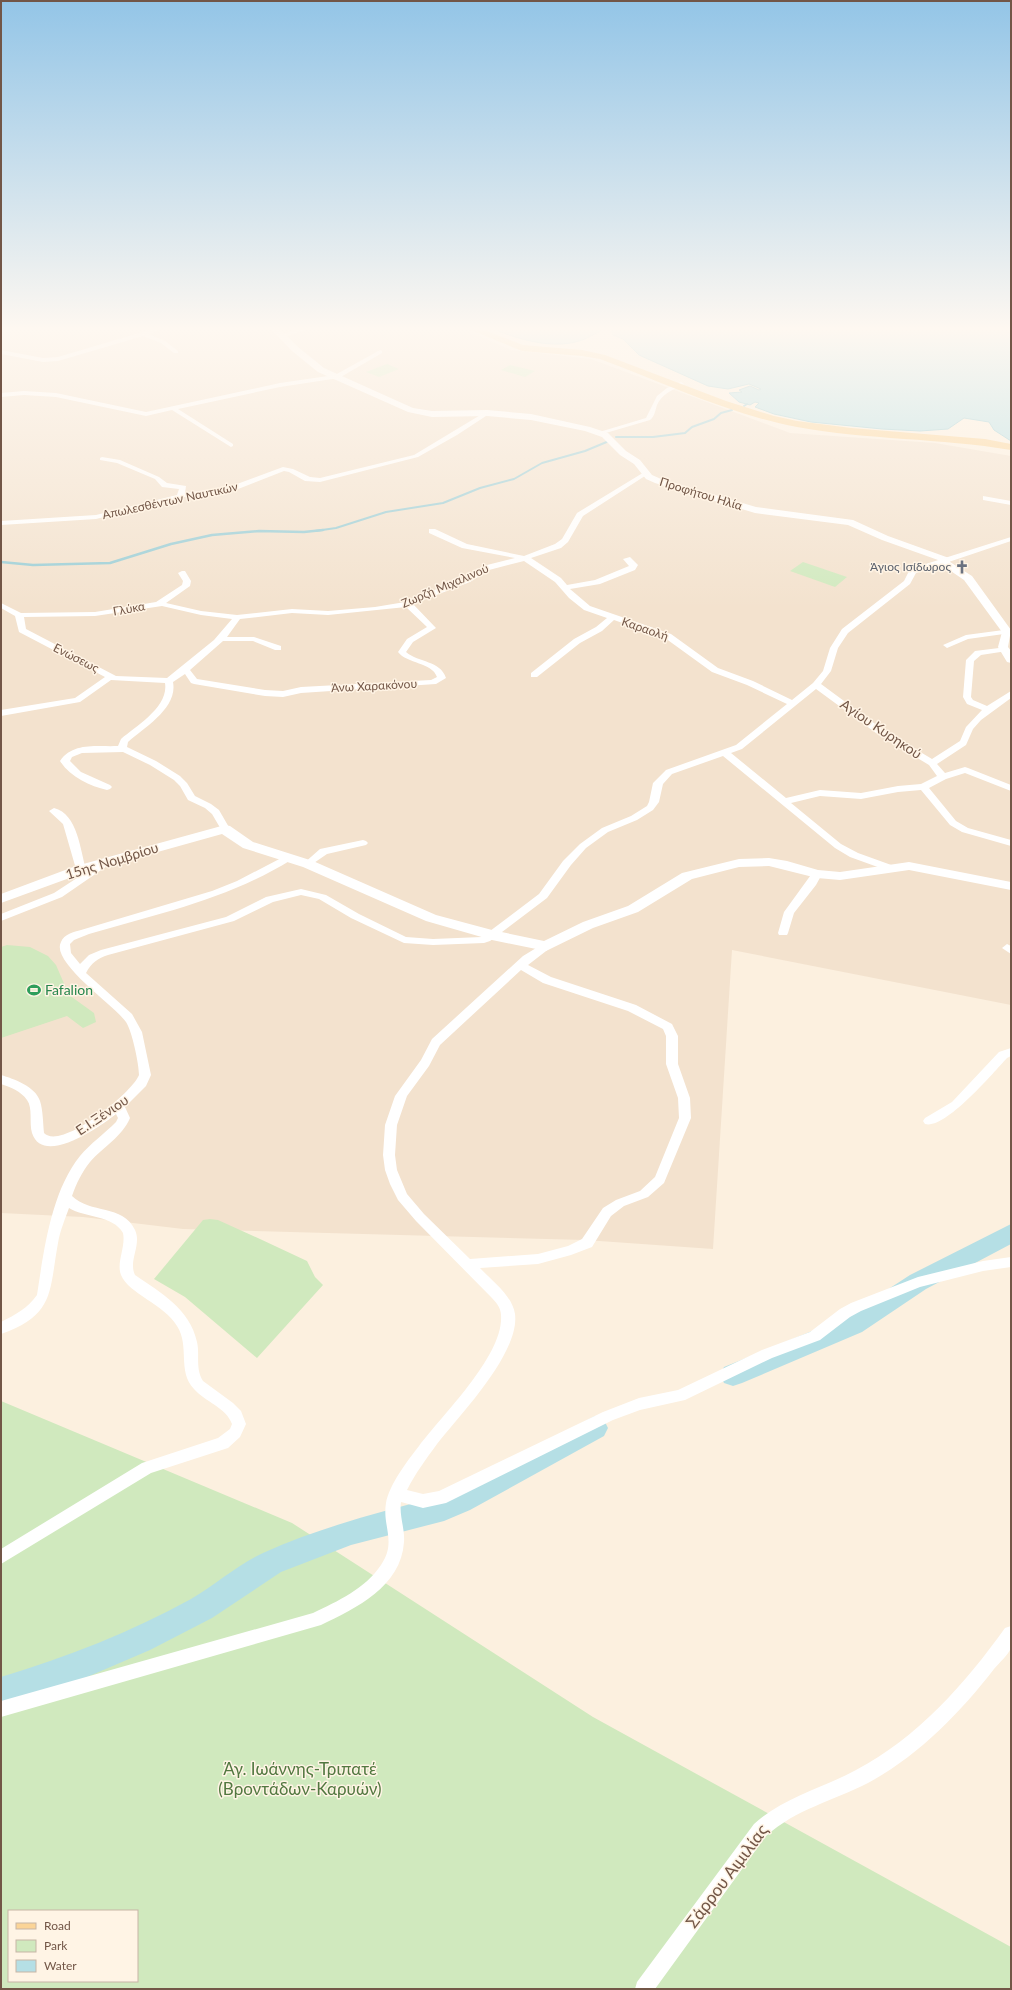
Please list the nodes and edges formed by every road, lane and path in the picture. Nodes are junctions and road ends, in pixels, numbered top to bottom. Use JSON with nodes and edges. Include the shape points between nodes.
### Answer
{"nodes":[{"id":1,"x":196,"y":423,"type":"edge"},
{"id":2,"x":472,"y":423,"type":"edge"},
{"id":3,"x":556,"y":423,"type":"edge"},
{"id":4,"x":634,"y":423,"type":"edge"},
{"id":5,"x":792,"y":423,"type":"edge"},
{"id":6,"x":599,"y":433,"type":"junction"},
{"id":7,"x":231,"y":445,"type":"dead end"},
{"id":8,"x":1011,"y":446,"type":"edge"},
{"id":9,"x":102,"y":459,"type":"dead end"},
{"id":10,"x":646,"y":473,"type":"junction"},
{"id":11,"x":180,"y":496,"type":"junction"},
{"id":12,"x":986,"y":498,"type":"dead end"},
{"id":13,"x":1011,"y":503,"type":"edge"},
{"id":14,"x":1,"y":523,"type":"edge"},
{"id":15,"x":432,"y":531,"type":"dead end"},
{"id":16,"x":1011,"y":539,"type":"edge"},
{"id":17,"x":525,"y":558,"type":"junction"},
{"id":18,"x":627,"y":559,"type":"dead end"},
{"id":19,"x":944,"y":560,"type":"junction"},
{"id":20,"x":182,"y":573,"type":"dead end"},
{"id":21,"x":565,"y":588,"type":"junction"},
{"id":22,"x":159,"y":604,"type":"junction"},
{"id":23,"x":407,"y":604,"type":"junction"},
{"id":24,"x":1,"y":605,"type":"edge"},
{"id":25,"x":19,"y":615,"type":"junction"},
{"id":26,"x":237,"y":617,"type":"junction"},
{"id":27,"x":612,"y":618,"type":"junction"},
{"id":28,"x":1009,"y":632,"type":"edge"},
{"id":29,"x":220,"y":639,"type":"junction"},
{"id":30,"x":947,"y":645,"type":"dead end"},
{"id":31,"x":278,"y":648,"type":"dead end"},
{"id":32,"x":1004,"y":649,"type":"junction"},
{"id":33,"x":1011,"y":660,"type":"edge"},
{"id":34,"x":186,"y":670,"type":"junction"},
{"id":35,"x":534,"y":675,"type":"dead end"},
{"id":36,"x":111,"y":676,"type":"junction"},
{"id":37,"x":169,"y":681,"type":"junction"},
{"id":38,"x":816,"y":685,"type":"junction"},
{"id":39,"x":1011,"y":694,"type":"edge"},
{"id":40,"x":792,"y":702,"type":"junction"},
{"id":41,"x":988,"y":709,"type":"junction"},
{"id":42,"x":1,"y":713,"type":"edge"},
{"id":43,"x":124,"y":749,"type":"junction"},
{"id":44,"x":725,"y":753,"type":"junction"},
{"id":45,"x":932,"y":763,"type":"junction"},
{"id":46,"x":943,"y":777,"type":"junction"},
{"id":47,"x":107,"y":787,"type":"dead end"},
{"id":48,"x":923,"y":787,"type":"junction"},
{"id":49,"x":1011,"y":788,"type":"edge"},
{"id":50,"x":783,"y":802,"type":"junction"},
{"id":51,"x":54,"y":811,"type":"dead end"},
{"id":52,"x":225,"y":829,"type":"junction"},
{"id":53,"x":363,"y":843,"type":"dead end"},
{"id":54,"x":1011,"y":843,"type":"edge"},
{"id":55,"x":287,"y":858,"type":"junction"},
{"id":56,"x":103,"y":864,"type":"junction"},
{"id":57,"x":308,"y":864,"type":"junction"},
{"id":58,"x":890,"y":868,"type":"junction"},
{"id":59,"x":81,"y":869,"type":"junction"},
{"id":60,"x":817,"y":874,"type":"junction"},
{"id":61,"x":1011,"y":886,"type":"edge"},
{"id":62,"x":1,"y":899,"type":"edge"},
{"id":63,"x":1,"y":918,"type":"edge"},
{"id":64,"x":783,"y":933,"type":"dead end"},
{"id":65,"x":492,"y":935,"type":"junction"},
{"id":66,"x":546,"y":946,"type":"junction"},
{"id":67,"x":520,"y":965,"type":"junction"},
{"id":68,"x":81,"y":973,"type":"junction"},
{"id":69,"x":1011,"y":1052,"type":"edge"},
{"id":70,"x":1,"y":1079,"type":"edge"},
{"id":71,"x":119,"y":1107,"type":"junction"},
{"id":72,"x":929,"y":1121,"type":"dead end"},
{"id":73,"x":66,"y":1197,"type":"junction"},
{"id":74,"x":1011,"y":1262,"type":"edge"},
{"id":75,"x":469,"y":1264,"type":"junction"},
{"id":76,"x":1,"y":1328,"type":"edge"},
{"id":77,"x":395,"y":1500,"type":"junction"},
{"id":78,"x":1,"y":1557,"type":"edge"},
{"id":79,"x":1011,"y":1634,"type":"edge"},
{"id":80,"x":1,"y":1709,"type":"edge"},
{"id":81,"x":644,"y":1989,"type":"edge"}],
"edges":[{"from":1,"to":7,"type":"street"},
{"from":2,"to":11,"type":"street","name":"Απωλεσθέντων Ναυτικών","via":[[416,456],[320,480],[308,479],[291,470],[280,469],[230,489]]},
{"from":3,"to":6,"type":"street","name":"Προφήτου Ηλία"},
{"from":4,"to":6,"type":"street"},
{"from":5,"to":8,"type":"main road","via":[[883,435],[971,440]]},
{"from":6,"to":10,"type":"street","name":"Προφήτου Ηλία","via":[[607,436]]},
{"from":9,"to":11,"type":"street","via":[[118,461],[157,478],[165,485],[183,488]]},
{"from":10,"to":17,"type":"street","name":"Ζωρζή Μιχαλινού","via":[[580,515],[562,543]]},
{"from":10,"to":19,"type":"street","name":"Προφήτου Ηλία","via":[[658,481],[755,510],[850,522]]},
{"from":11,"to":14,"type":"street","name":"Απωλεσθέντων Ναυτικών","via":[[96,517]]},
{"from":12,"to":13,"type":"street"},
{"from":15,"to":17,"type":"street","via":[[465,546]]},
{"from":16,"to":19,"type":"street"},
{"from":17,"to":21,"type":"street","name":"Καραολή","via":[[558,580]]},
{"from":17,"to":23,"type":"street","name":"Ζωρζή Μιχαλινού","via":[[490,567],[467,580]]},
{"from":18,"to":21,"type":"street","via":[[634,565],[632,568],[597,582]]},
{"from":19,"to":28,"type":"street","name":"Προφήτου Ηλία","via":[[968,578]]},
{"from":19,"to":38,"type":"street","via":[[913,572],[907,582],[845,631],[834,648],[827,671]]},
{"from":20,"to":22,"type":"street","via":[[187,581],[186,586]]},
{"from":21,"to":27,"type":"street","name":"Καραολή","via":[[584,606]]},
{"from":22,"to":25,"type":"street","name":"Γλύκα","via":[[95,614]]},
{"from":22,"to":26,"type":"street","name":"Γλύκα"},
{"from":23,"to":26,"type":"street","name":"Ζωρζή Μιχαλινού","via":[[328,613],[292,611]]},
{"from":23,"to":34,"type":"street","name":"Άνω Χαρακόνου","via":[[432,628],[405,644],[402,652],[409,659],[433,667],[439,672],[442,678],[433,682],[301,690],[283,694],[194,681]]},
{"from":24,"to":25,"type":"street"},
{"from":25,"to":36,"type":"street","name":"Ενώσεως","via":[[22,630]]},
{"from":26,"to":29,"type":"street"},
{"from":27,"to":35,"type":"street","via":[[599,629],[577,641]]},
{"from":27,"to":40,"type":"street","name":"Καραολή","via":[[668,636],[715,670]]},
{"from":28,"to":30,"type":"street","via":[[966,637]]},
{"from":28,"to":32,"type":"street"},
{"from":29,"to":31,"type":"street","via":[[254,640]]},
{"from":29,"to":34,"type":"street"},
{"from":32,"to":33,"type":"street"},
{"from":32,"to":41,"type":"street","via":[[978,653],[970,660],[967,697],[970,702]]},
{"from":34,"to":37,"type":"street"},
{"from":36,"to":37,"type":"street","name":"Ενώσεως"},
{"from":36,"to":42,"type":"street","via":[[77,700],[51,702]]},
{"from":37,"to":43,"type":"street","via":[[170,697],[124,741]]},
{"from":38,"to":40,"type":"street"},
{"from":38,"to":45,"type":"street","name":"Αγίου Κυρηκού","via":[[879,731]]},
{"from":39,"to":41,"type":"street"},
{"from":40,"to":44,"type":"street","via":[[750,739]]},
{"from":41,"to":45,"type":"street","via":[[968,730],[963,744]]},
{"from":43,"to":47,"type":"street","via":[[81,750],[69,755],[65,761],[73,770]]},
{"from":43,"to":52,"type":"street","via":[[177,778],[191,798],[212,808]]},
{"from":44,"to":50,"type":"street"},
{"from":44,"to":65,"type":"street","via":[[669,772],[658,783],[650,808],[605,830],[583,846],[542,896]]},
{"from":45,"to":46,"type":"street","name":"Αγίου Κυρηκού"},
{"from":46,"to":48,"type":"street"},
{"from":46,"to":49,"type":"street","via":[[960,770],[970,771]]},
{"from":48,"to":50,"type":"street","via":[[861,796],[820,793]]},
{"from":48,"to":54,"type":"street","via":[[954,823],[965,830]]},
{"from":50,"to":58,"type":"street","via":[[846,852]]},
{"from":51,"to":59,"type":"street","via":[[68,823]]},
{"from":52,"to":55,"type":"main road","via":[[248,845]]},
{"from":52,"to":56,"type":"main road","name":"15ης Νομβρίου"},
{"from":53,"to":57,"type":"street","via":[[324,851]]},
{"from":55,"to":57,"type":"main road"},
{"from":55,"to":68,"type":"street","name":"Ε.Ι.Ξένιου","via":[[232,887],[70,938],[65,943],[64,950]]},
{"from":56,"to":59,"type":"main road","name":"15ης Νομβρίου"},
{"from":56,"to":63,"type":"street","via":[[58,895]]},
{"from":57,"to":65,"type":"main road","via":[[431,918]]},
{"from":58,"to":60,"type":"main road","via":[[849,876]]},
{"from":58,"to":61,"type":"main road","via":[[923,868]]},
{"from":59,"to":62,"type":"main road","name":"15ης Νομβρίου"},
{"from":60,"to":64,"type":"street","via":[[789,912]]},
{"from":60,"to":66,"type":"main road","via":[[769,862],[739,863],[711,869],[678,880],[633,909],[588,925]]},
{"from":65,"to":66,"type":"main road"},
{"from":65,"to":68,"type":"street","via":[[480,941],[404,940],[322,897],[301,892],[270,899],[230,919],[105,952],[89,960]]},
{"from":66,"to":67,"type":"street"},
{"from":67,"to":75,"type":"street","via":[[436,1042],[428,1058],[401,1095],[392,1119],[387,1153],[398,1190],[411,1209]]},
{"from":67,"to":75,"type":"street","via":[[547,980],[632,1008],[668,1027],[672,1036],[672,1064],[684,1098],[685,1118],[660,1180],[644,1194],[620,1203],[607,1212],[587,1244],[538,1259]]},
{"from":68,"to":71,"type":"street","name":"Ε.Ι.Ξένιου","via":[[95,990],[134,1025],[145,1074],[140,1088]]},
{"from":69,"to":72,"type":"street","via":[[1003,1055],[956,1105]]},
{"from":70,"to":71,"type":"street","name":"Ε.Ι.Ξένιου","via":[[22,1089],[31,1097],[34,1101],[38,1133],[40,1138],[48,1141],[66,1138]]},
{"from":71,"to":73,"type":"street","via":[[124,1121],[81,1164]]},
{"from":73,"to":76,"type":"street","via":[[52,1241],[43,1296],[22,1318]]},
{"from":73,"to":78,"type":"street","via":[[75,1207],[116,1218],[126,1225],[131,1237],[125,1269],[127,1275],[166,1304],[180,1318],[189,1335],[193,1378],[204,1390],[234,1412],[238,1424],[230,1438],[223,1442],[147,1468]]},
{"from":74,"to":77,"type":"street","via":[[918,1282],[856,1307],[815,1336],[767,1354],[680,1396],[639,1404],[602,1419],[441,1498],[423,1501]]},
{"from":75,"to":77,"type":"street","via":[[505,1307],[508,1314],[507,1333],[481,1379],[405,1477]]},
{"from":77,"to":80,"type":"street","via":[[397,1541],[390,1565],[373,1587],[352,1601],[315,1620]]},
{"from":79,"to":81,"type":"street","name":"Σάρρου Αιμιλίας","via":[[994,1659],[959,1697],[902,1750],[863,1776],[802,1802],[769,1821]]}]}
